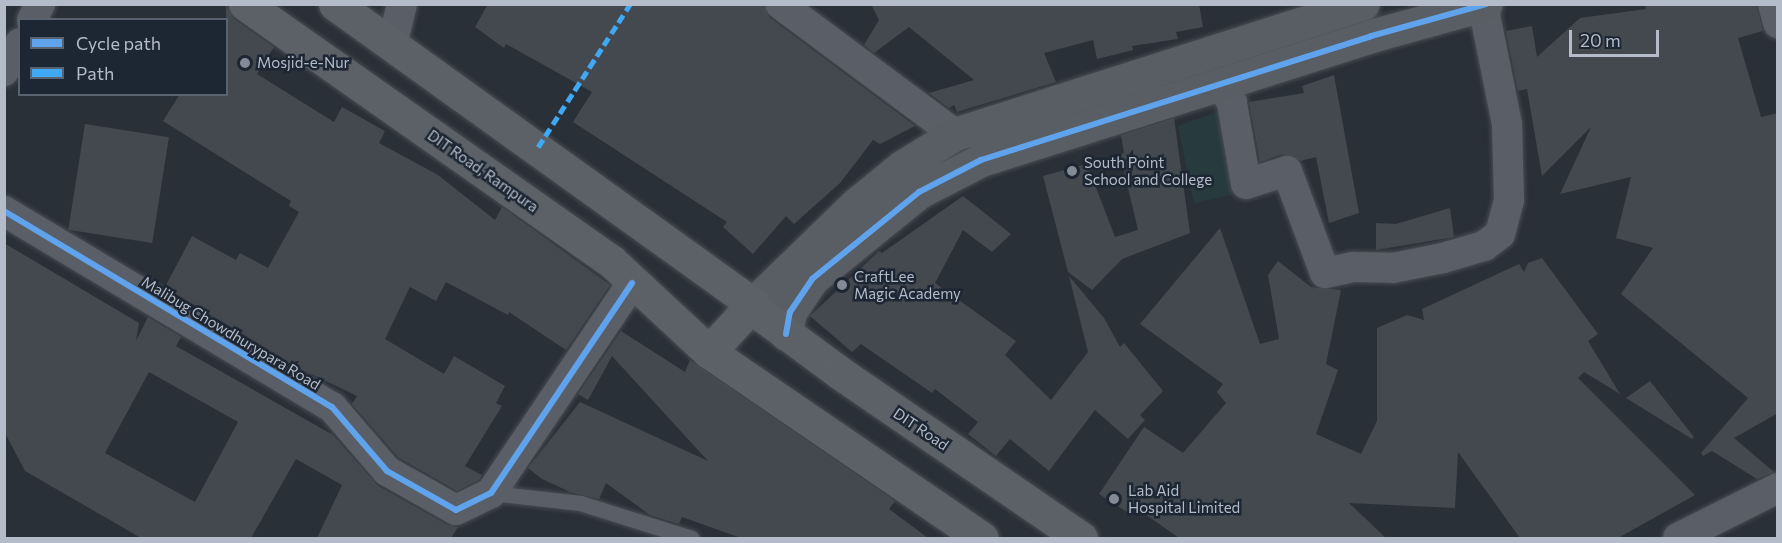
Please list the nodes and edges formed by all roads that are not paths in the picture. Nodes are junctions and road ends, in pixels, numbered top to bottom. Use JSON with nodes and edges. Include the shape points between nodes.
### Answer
{"nodes":[{"id":1,"x":40,"y":4,"type":"edge"},
{"id":2,"x":245,"y":4,"type":"edge"},
{"id":3,"x":335,"y":4,"type":"edge"},
{"id":4,"x":402,"y":4,"type":"edge"},
{"id":5,"x":780,"y":4,"type":"edge"},
{"id":6,"x":1363,"y":4,"type":"edge"},
{"id":7,"x":1773,"y":4,"type":"edge"},
{"id":8,"x":1484,"y":5,"type":"edge"},
{"id":9,"x":33,"y":18,"type":"edge"},
{"id":10,"x":1778,"y":23,"type":"edge"},
{"id":11,"x":392,"y":45,"type":"junction"},
{"id":12,"x":18,"y":46,"type":"edge"},
{"id":13,"x":4,"y":71,"type":"edge"},
{"id":14,"x":1221,"y":83,"type":"junction"},
{"id":15,"x":955,"y":134,"type":"junction"},
{"id":16,"x":4,"y":211,"type":"edge"},
{"id":17,"x":632,"y":283,"type":"junction"},
{"id":18,"x":767,"y":318,"type":"junction"},
{"id":19,"x":709,"y":352,"type":"junction"},
{"id":20,"x":1778,"y":488,"type":"edge"},
{"id":21,"x":491,"y":493,"type":"junction"},
{"id":22,"x":692,"y":538,"type":"edge"},
{"id":23,"x":982,"y":538,"type":"edge"},
{"id":24,"x":1081,"y":538,"type":"edge"},
{"id":25,"x":1678,"y":538,"type":"edge"}],
"edges":[{"from":1,"to":9,"type":"street"},
{"from":2,"to":17,"type":"main road","name":"DIT Road, Rampura","via":[[611,261]]},
{"from":3,"to":11,"type":"main road"},
{"from":4,"to":11,"type":"street"},
{"from":5,"to":15,"type":"street"},
{"from":6,"to":15,"type":"street"},
{"from":7,"to":10,"type":"street"},
{"from":8,"to":14,"type":"street"},
{"from":8,"to":14,"type":"street","via":[[1508,124],[1509,200],[1500,234],[1484,246],[1393,268],[1354,267],[1325,273],[1287,171],[1246,184],[1232,103]]},
{"from":11,"to":18,"type":"main road"},
{"from":12,"to":13,"type":"street"},
{"from":14,"to":18,"type":"street","via":[[981,160],[919,192],[812,279],[790,312]]},
{"from":15,"to":18,"type":"street","via":[[903,166],[855,205]]},
{"from":16,"to":21,"type":"street","name":"Malibug Chowdhurypara Road","via":[[332,407],[387,471],[456,510]]},
{"from":17,"to":19,"type":"main road","name":"DIT Road, Rampura"},
{"from":17,"to":21,"type":"street"},
{"from":18,"to":19,"type":"main road"},
{"from":18,"to":24,"type":"main road","name":"DIT Road"},
{"from":19,"to":23,"type":"main road"},
{"from":20,"to":25,"type":"street"},
{"from":21,"to":22,"type":"lane","via":[[580,503]]}]}
